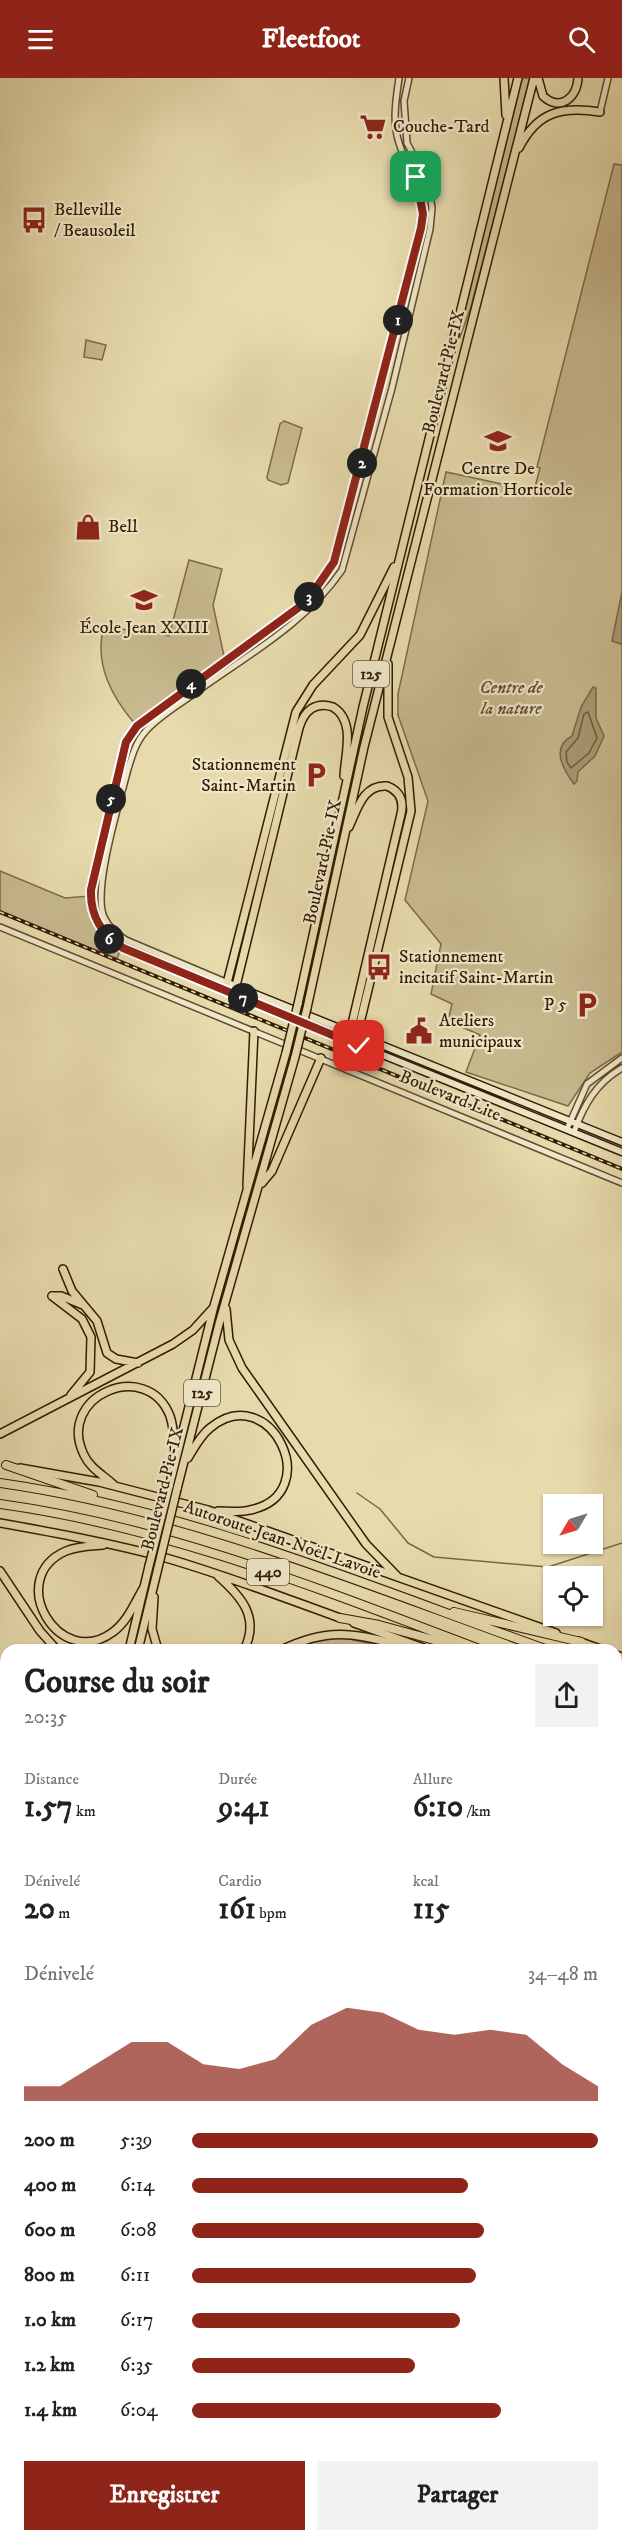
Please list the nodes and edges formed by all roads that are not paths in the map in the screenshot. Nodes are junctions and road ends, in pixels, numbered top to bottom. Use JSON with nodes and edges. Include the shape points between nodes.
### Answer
{"nodes":[{"id":1,"x":399,"y":78,"type":"edge"},
{"id":2,"x":409,"y":78,"type":"edge"},
{"id":3,"x":504,"y":78,"type":"edge"},
{"id":4,"x":518,"y":78,"type":"edge"},
{"id":5,"x":534,"y":78,"type":"edge"},
{"id":6,"x":538,"y":78,"type":"edge"},
{"id":7,"x":578,"y":78,"type":"edge"},
{"id":8,"x":608,"y":78,"type":"edge"},
{"id":9,"x":600,"y":112,"type":"joint"},
{"id":10,"x":507,"y":123,"type":"junction"},
{"id":11,"x":512,"y":160,"type":"junction"},
{"id":12,"x":400,"y":554,"type":"junction"},
{"id":13,"x":389,"y":649,"type":"junction"},
{"id":14,"x":344,"y":795,"type":"junction"},
{"id":15,"x":345,"y":837,"type":"junction"},
{"id":16,"x":0,"y":927,"type":"edge"},
{"id":17,"x":228,"y":983,"type":"junction"},
{"id":18,"x":237,"y":986,"type":"junction"},
{"id":19,"x":225,"y":991,"type":"junction"},
{"id":20,"x":234,"y":994,"type":"junction"},
{"id":21,"x":254,"y":1031,"type":"junction"},
{"id":22,"x":354,"y":1034,"type":"junction"},
{"id":23,"x":351,"y":1043,"type":"junction"},
{"id":24,"x":321,"y":1058,"type":"junction"},
{"id":25,"x":622,"y":1058,"type":"edge"},
{"id":26,"x":622,"y":1068,"type":"edge"},
{"id":27,"x":574,"y":1122,"type":"junction"},
{"id":28,"x":570,"y":1131,"type":"junction"},
{"id":29,"x":622,"y":1142,"type":"edge"},
{"id":30,"x":622,"y":1152,"type":"edge"},
{"id":31,"x":622,"y":1183,"type":"edge"},
{"id":32,"x":258,"y":1188,"type":"junction"},
{"id":33,"x":246,"y":1198,"type":"junction"},
{"id":34,"x":63,"y":1269,"type":"dead end"},
{"id":35,"x":83,"y":1305,"type":"junction"},
{"id":36,"x":225,"y":1305,"type":"junction"},
{"id":37,"x":214,"y":1306,"type":"junction"},
{"id":38,"x":138,"y":1363,"type":"junction"},
{"id":39,"x":65,"y":1401,"type":"junction"},
{"id":40,"x":0,"y":1434,"type":"edge"},
{"id":41,"x":176,"y":1459,"type":"junction"},
{"id":42,"x":185,"y":1462,"type":"junction"},
{"id":43,"x":3,"y":1465,"type":"edge"},
{"id":44,"x":0,"y":1483,"type":"edge"},
{"id":45,"x":115,"y":1486,"type":"junction"},
{"id":46,"x":0,"y":1504,"type":"edge"},
{"id":47,"x":129,"y":1507,"type":"junction"},
{"id":48,"x":208,"y":1510,"type":"junction"},
{"id":49,"x":0,"y":1524,"type":"edge"},
{"id":50,"x":111,"y":1544,"type":"junction"},
{"id":51,"x":0,"y":1571,"type":"edge"},
{"id":52,"x":158,"y":1571,"type":"junction"},
{"id":53,"x":214,"y":1573,"type":"junction"},
{"id":54,"x":397,"y":1576,"type":"junction"},
{"id":55,"x":144,"y":1587,"type":"junction"},
{"id":56,"x":420,"y":1604,"type":"junction"},
{"id":57,"x":340,"y":1618,"type":"junction"},
{"id":58,"x":581,"y":1642,"type":"junction"},
{"id":59,"x":51,"y":1644,"type":"edge"},
{"id":60,"x":130,"y":1644,"type":"edge"},
{"id":61,"x":140,"y":1644,"type":"edge"},
{"id":62,"x":156,"y":1644,"type":"edge"},
{"id":63,"x":246,"y":1644,"type":"edge"},
{"id":64,"x":296,"y":1644,"type":"edge"},
{"id":65,"x":398,"y":1644,"type":"edge"},
{"id":66,"x":412,"y":1644,"type":"edge"},
{"id":67,"x":449,"y":1644,"type":"edge"},
{"id":68,"x":465,"y":1644,"type":"edge"},
{"id":69,"x":531,"y":1644,"type":"edge"},
{"id":70,"x":586,"y":1644,"type":"edge"}],
"edges":[{"from":1,"to":19,"type":"street","via":[[395,121],[399,143],[419,186],[423,214],[334,562],[298,608],[137,726],[126,742],[91,890],[95,918],[114,943]]},
{"from":2,"to":17,"type":"street","via":[[404,101],[407,143],[428,183],[430,229],[342,570],[303,616],[144,733],[128,769],[100,889],[104,917],[114,932]]},
{"from":3,"to":10,"type":"main road"},
{"from":4,"to":10,"type":"main road","name":"Boulevard Pie-IX","number":"125"},
{"from":5,"to":11,"type":"main road","name":"Boulevard Pie-IX","number":"125"},
{"from":6,"to":7,"type":"main road","via":[[543,96],[559,104],[574,96]]},
{"from":8,"to":9,"type":"street"},
{"from":9,"to":11,"type":"main road","via":[[560,112],[541,118],[527,131]]},
{"from":10,"to":12,"type":"main road","name":"Boulevard Pie-IX","number":"125"},
{"from":11,"to":13,"type":"main road","name":"Boulevard Pie-IX","number":"125"},
{"from":12,"to":14,"type":"main road","name":"Boulevard Pie-IX","number":"125"},
{"from":12,"to":17,"type":"main road","via":[[360,634],[313,684],[297,709]]},
{"from":13,"to":15,"type":"main road","name":"Boulevard Pie-IX","number":"125"},
{"from":13,"to":22,"type":"main road","via":[[388,712],[408,777],[411,811]]},
{"from":14,"to":18,"type":"main road","via":[[347,722],[333,707],[317,705],[305,714],[299,728]]},
{"from":14,"to":33,"type":"main road","name":"Boulevard Pie-IX","number":"125","bridge":true,"via":[[298,1004]]},
{"from":15,"to":22,"type":"main road","via":[[369,791],[385,786],[398,793],[402,810]]},
{"from":15,"to":32,"type":"main road","name":"Boulevard Pie-IX","number":"125","bridge":true,"via":[[295,1057]]},
{"from":16,"to":21,"type":"street","name":"Boulevard Lite"},
{"from":17,"to":18,"type":"main road"},
{"from":17,"to":19,"type":"main road"},
{"from":18,"to":20,"type":"main road"},
{"from":18,"to":22,"type":"main road"},
{"from":19,"to":20,"type":"main road"},
{"from":20,"to":23,"type":"main road"},
{"from":21,"to":24,"type":"street","name":"Boulevard Lite"},
{"from":21,"to":33,"type":"main road"},
{"from":22,"to":23,"type":"main road"},
{"from":22,"to":27,"type":"main road"},
{"from":23,"to":28,"type":"main road"},
{"from":24,"to":31,"type":"street","name":"Boulevard Lite"},
{"from":24,"to":32,"type":"main road","via":[[272,1171]]},
{"from":25,"to":27,"type":"street","via":[[587,1083]]},
{"from":26,"to":27,"type":"street","via":[[600,1083]]},
{"from":27,"to":28,"type":"street"},
{"from":27,"to":29,"type":"main road"},
{"from":28,"to":30,"type":"main road"},
{"from":32,"to":36,"type":"main road","name":"Boulevard Pie-IX","number":"125"},
{"from":33,"to":37,"type":"main road","name":"Boulevard Pie-IX","number":"125"},
{"from":34,"to":35,"type":"main road","via":[[70,1289]]},
{"from":35,"to":38,"type":"main road","via":[[97,1321],[107,1353]]},
{"from":35,"to":39,"type":"main road","via":[[52,1296],[82,1318],[92,1341],[88,1376]]},
{"from":36,"to":42,"type":"main road","name":"Boulevard Pie-IX","number":"125"},
{"from":36,"to":54,"type":"main road","via":[[229,1341],[242,1368],[358,1534]]},
{"from":37,"to":38,"type":"main road","via":[[185,1336]]},
{"from":37,"to":41,"type":"main road","name":"Boulevard Pie-IX"},
{"from":38,"to":39,"type":"main road"},
{"from":39,"to":40,"type":"main road"},
{"from":41,"to":45,"type":"main road","via":[[171,1420],[159,1400],[132,1387],[105,1391],[85,1410],[79,1437],[87,1461]]},
{"from":41,"to":55,"type":"main road","name":"Boulevard Pie-IX","bridge":true},
{"from":42,"to":48,"type":"main road","via":[[208,1430],[233,1418],[261,1422],[282,1443],[287,1471],[272,1500],[246,1511]]},
{"from":42,"to":52,"type":"main road","name":"Boulevard Pie-IX","number":"125","bridge":true},
{"from":43,"to":45,"type":"main road"},
{"from":43,"to":47,"type":"highway"},
{"from":44,"to":47,"type":"highway","name":"Autoroute Jean-Noël-Lavoie","number":"440"},
{"from":45,"to":48,"type":"main road"},
{"from":46,"to":68,"type":"highway","name":"Autoroute Jean-Noël-Lavoie","number":"440","via":[[108,1524],[190,1546]]},
{"from":47,"to":56,"type":"highway","name":"Autoroute Jean-Noël-Lavoie","number":"440","via":[[232,1537]]},
{"from":48,"to":54,"type":"main road"},
{"from":49,"to":50,"type":"main road"},
{"from":50,"to":53,"type":"main road"},
{"from":50,"to":55,"type":"main road","via":[[73,1548],[49,1564],[39,1593],[42,1611],[50,1624],[76,1640],[102,1639],[124,1622]]},
{"from":51,"to":59,"type":"main road"},
{"from":52,"to":61,"type":"main road","name":"Boulevard Pie-IX","number":"125"},
{"from":52,"to":62,"type":"main road","via":[[152,1629]]},
{"from":53,"to":57,"type":"main road"},
{"from":53,"to":63,"type":"main road","via":[[247,1606],[250,1630]]},
{"from":54,"to":58,"type":"main road"},
{"from":55,"to":60,"type":"main road","name":"Boulevard Pie-IX"},
{"from":56,"to":58,"type":"highway"},
{"from":56,"to":69,"type":"highway","name":"Autoroute Jean-Noël-Lavoie","number":"440"},
{"from":57,"to":66,"type":"main road"},
{"from":57,"to":67,"type":"highway"},
{"from":58,"to":70,"type":"main road"},
{"from":64,"to":65,"type":"main road","via":[[316,1636],[342,1633]]}]}
